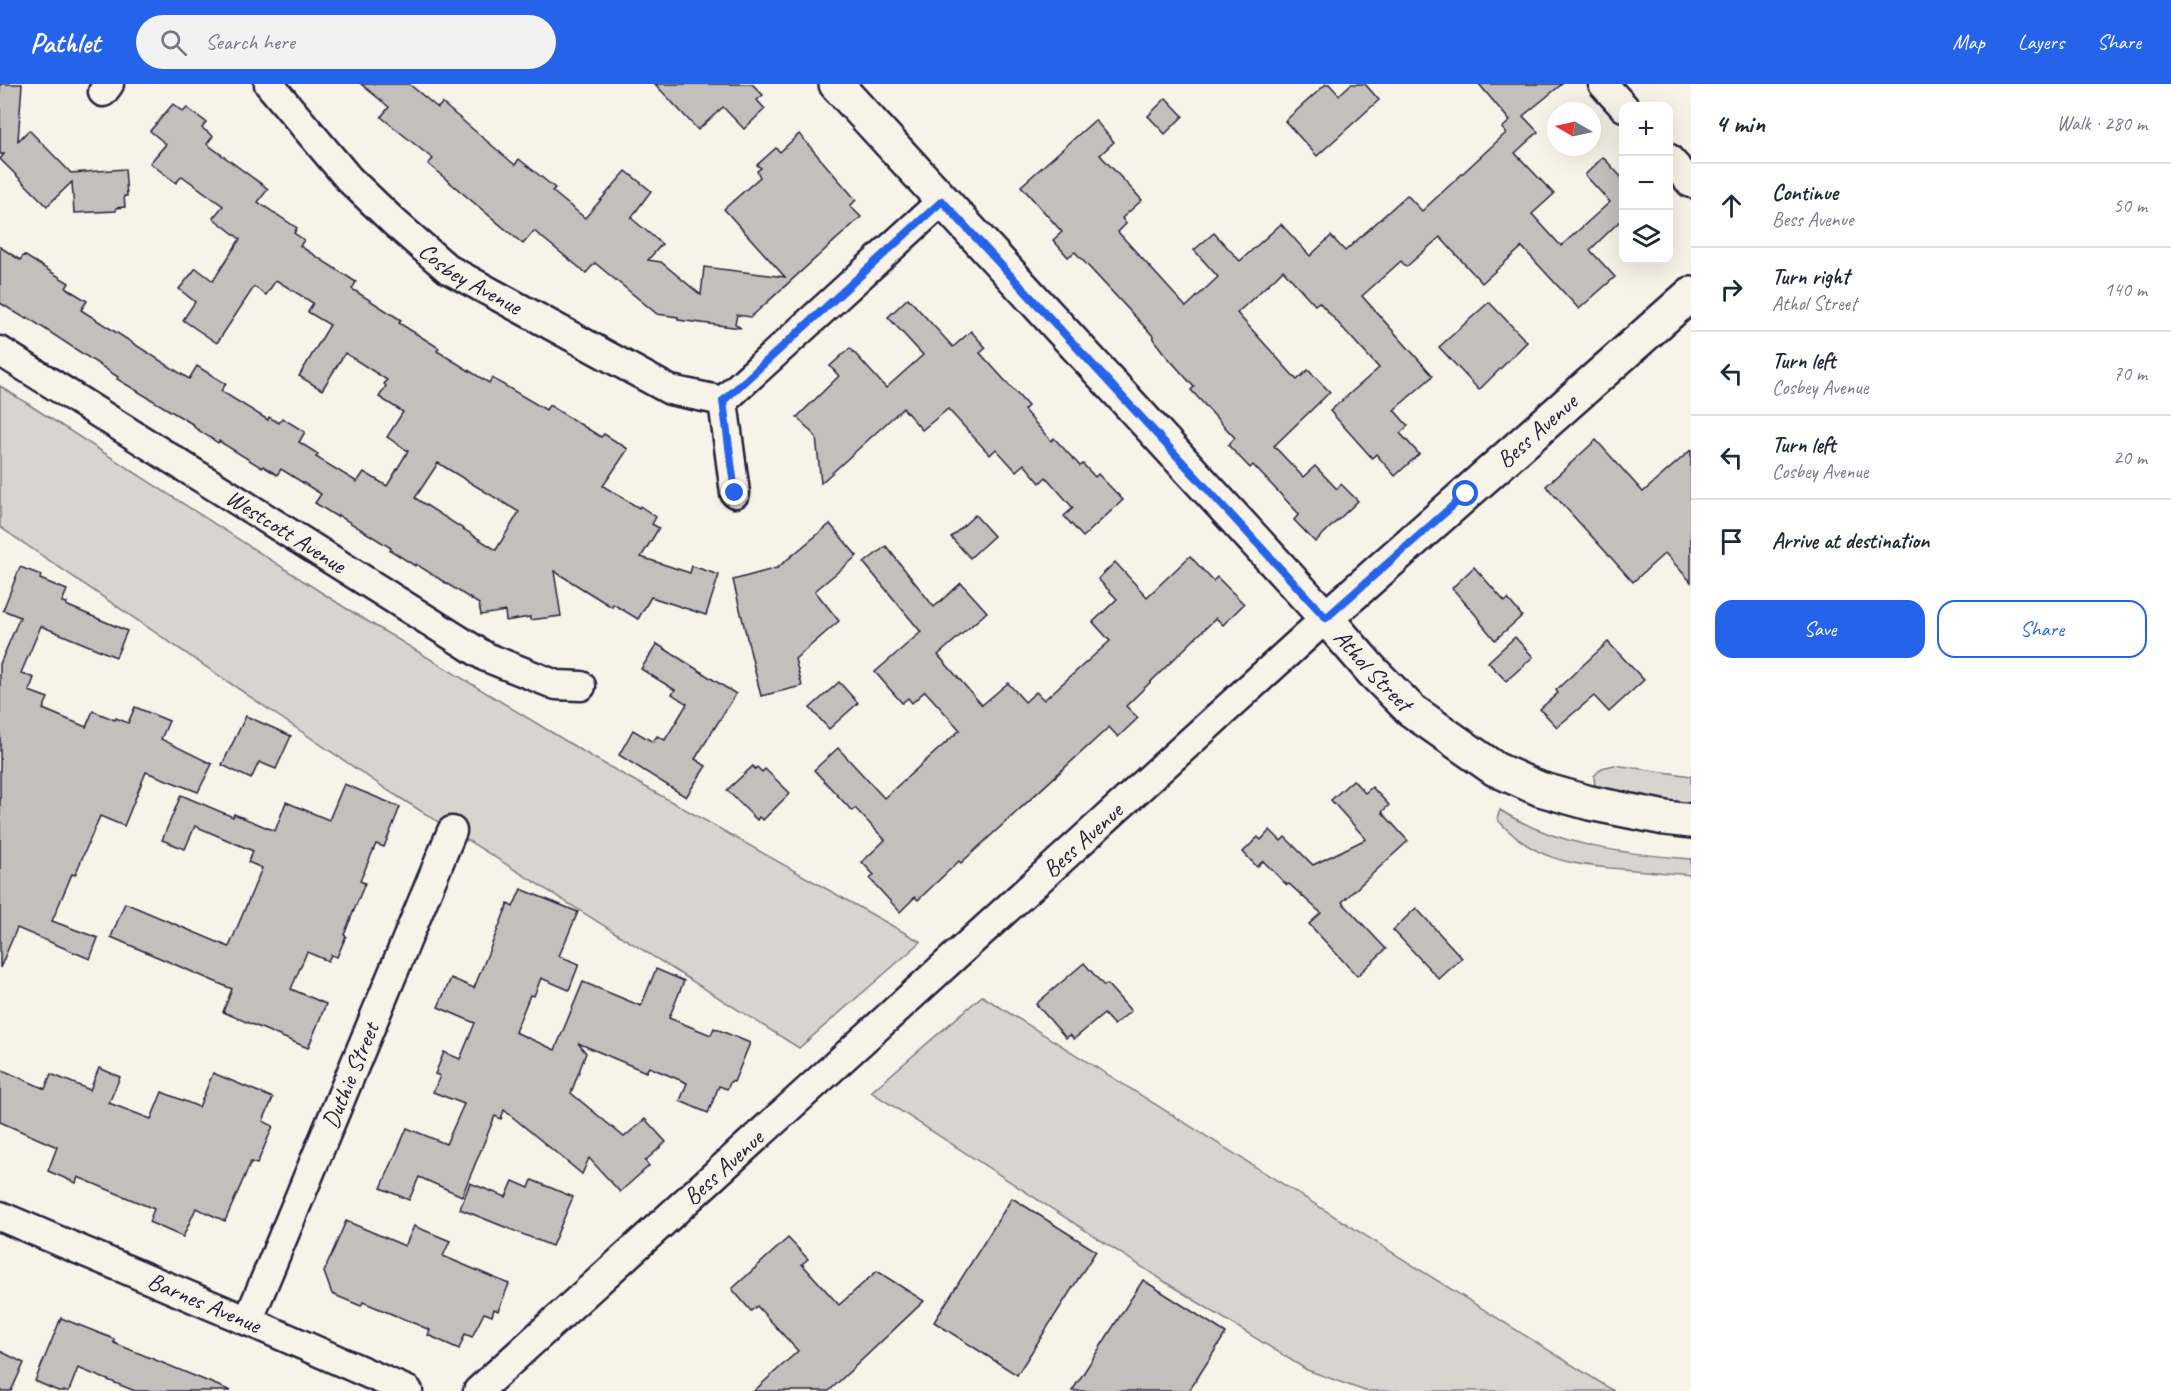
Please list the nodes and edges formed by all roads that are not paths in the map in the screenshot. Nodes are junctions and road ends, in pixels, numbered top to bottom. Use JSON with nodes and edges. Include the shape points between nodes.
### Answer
{"nodes":[{"id":1,"x":269,"y":84,"type":"edge"},
{"id":2,"x":836,"y":84,"type":"edge"},
{"id":3,"x":1603,"y":84,"type":"edge"},
{"id":4,"x":1619,"y":102,"type":"edge"},
{"id":5,"x":1673,"y":163,"type":"edge"},
{"id":6,"x":1691,"y":183,"type":"edge"},
{"id":7,"x":942,"y":201,"type":"junction"},
{"id":8,"x":1691,"y":294,"type":"edge"},
{"id":9,"x":0,"y":351,"type":"edge"},
{"id":10,"x":723,"y":401,"type":"junction"},
{"id":11,"x":735,"y":493,"type":"dead end"},
{"id":12,"x":1326,"y":618,"type":"junction"},
{"id":13,"x":581,"y":686,"type":"dead end"},
{"id":14,"x":1691,"y":821,"type":"edge"},
{"id":15,"x":452,"y":831,"type":"dead end"},
{"id":16,"x":0,"y":1216,"type":"edge"},
{"id":17,"x":248,"y":1321,"type":"junction"},
{"id":18,"x":408,"y":1391,"type":"edge"},
{"id":19,"x":478,"y":1391,"type":"edge"}],
"edges":[{"from":1,"to":10,"type":"street","name":"Cosbey Avenue","via":[[349,179],[448,268],[670,390]]},
{"from":2,"to":7,"type":"street","name":"Athol Street"},
{"from":3,"to":4,"type":"street"},
{"from":5,"to":6,"type":"street"},
{"from":7,"to":10,"type":"street"},
{"from":7,"to":12,"type":"street","name":"Athol Street"},
{"from":8,"to":12,"type":"street","name":"Bess Avenue"},
{"from":9,"to":13,"type":"street","name":"Westcott Avenue","via":[[486,657],[556,685]]},
{"from":10,"to":11,"type":"street"},
{"from":12,"to":14,"type":"street","name":"Athol Street","via":[[1411,710],[1495,769],[1540,789],[1590,803]]},
{"from":12,"to":19,"type":"street","name":"Bess Avenue"},
{"from":15,"to":17,"type":"street","name":"Duthie Street"},
{"from":16,"to":17,"type":"street","name":"Barnes Avenue"},
{"from":17,"to":18,"type":"street","name":"Barnes Avenue"}]}
